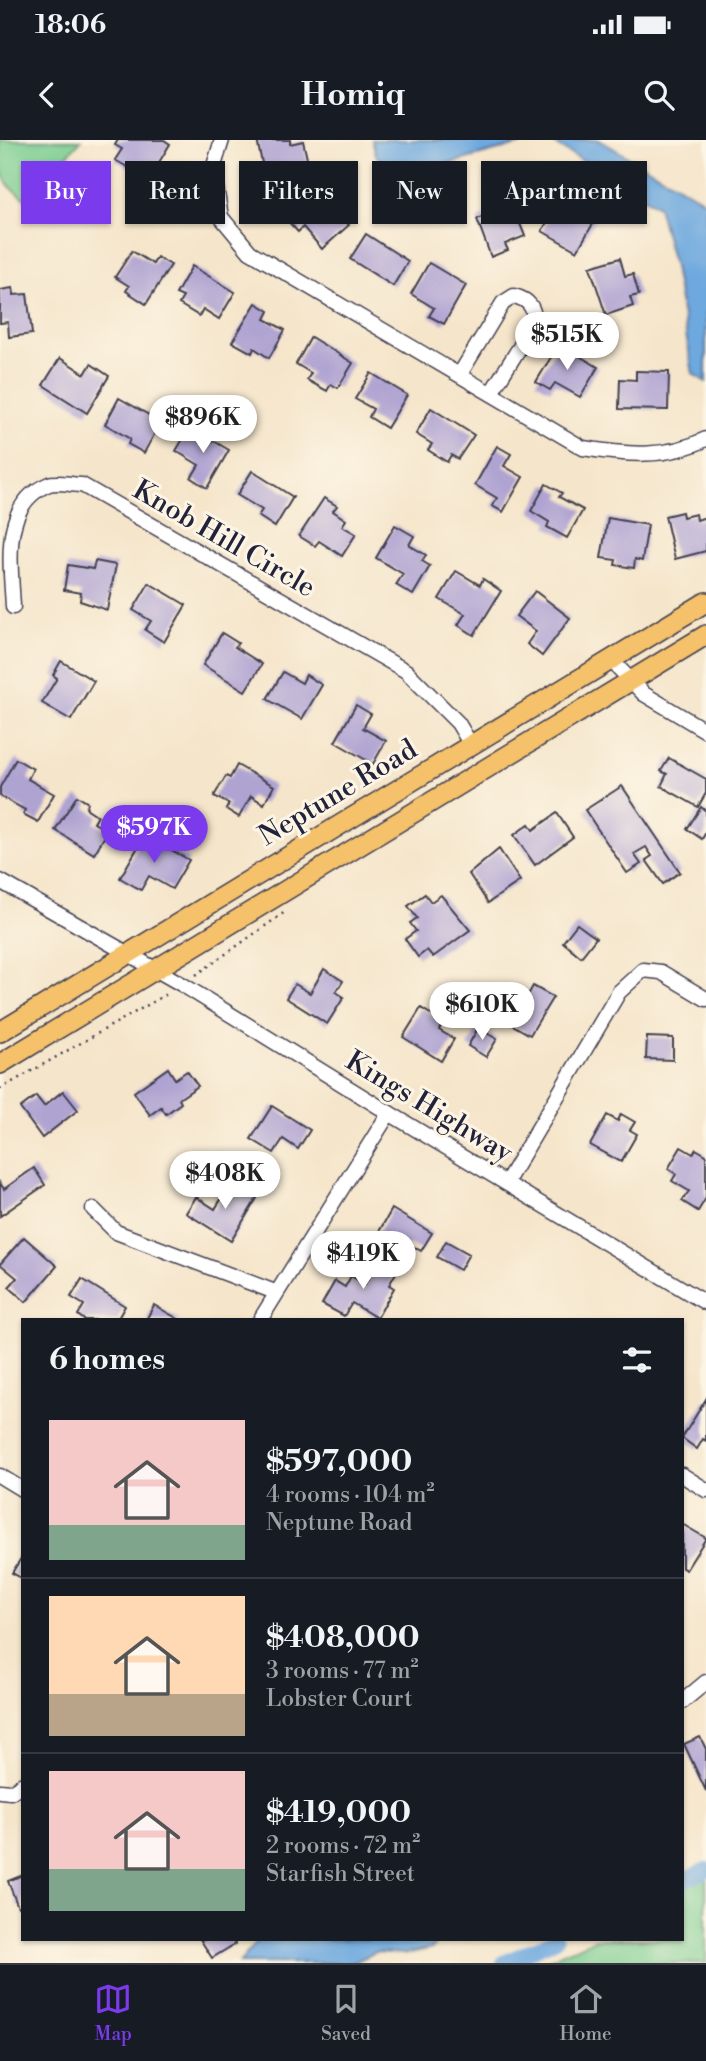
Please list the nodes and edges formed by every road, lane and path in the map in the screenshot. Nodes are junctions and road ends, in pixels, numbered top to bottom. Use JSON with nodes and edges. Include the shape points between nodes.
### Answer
{"nodes":[{"id":1,"x":222,"y":140,"type":"edge"},
{"id":2,"x":460,"y":374,"type":"junction"},
{"id":3,"x":491,"y":393,"type":"junction"},
{"id":4,"x":706,"y":439,"type":"edge"},
{"id":5,"x":706,"y":602,"type":"edge"},
{"id":6,"x":13,"y":607,"type":"dead end"},
{"id":7,"x":706,"y":635,"type":"edge"},
{"id":8,"x":611,"y":660,"type":"junction"},
{"id":9,"x":631,"y":680,"type":"junction"},
{"id":10,"x":706,"y":731,"type":"edge"},
{"id":11,"x":471,"y":745,"type":"junction"},
{"id":12,"x":0,"y":881,"type":"edge"},
{"id":13,"x":294,"y":906,"type":"dead end"},
{"id":14,"x":126,"y":954,"type":"junction"},
{"id":15,"x":156,"y":971,"type":"junction"},
{"id":16,"x":183,"y":985,"type":"junction"},
{"id":17,"x":706,"y":999,"type":"edge"},
{"id":18,"x":0,"y":1032,"type":"edge"},
{"id":19,"x":0,"y":1064,"type":"edge"},
{"id":20,"x":0,"y":1089,"type":"edge"},
{"id":21,"x":388,"y":1113,"type":"junction"},
{"id":22,"x":506,"y":1183,"type":"junction"},
{"id":23,"x":93,"y":1209,"type":"dead end"},
{"id":24,"x":275,"y":1292,"type":"junction"},
{"id":25,"x":706,"y":1303,"type":"edge"},
{"id":26,"x":261,"y":1318,"type":"edge"},
{"id":27,"x":0,"y":1476,"type":"edge"},
{"id":28,"x":684,"y":1476,"type":"edge"},
{"id":29,"x":21,"y":1489,"type":"edge"},
{"id":30,"x":706,"y":1490,"type":"edge"},
{"id":31,"x":706,"y":1682,"type":"edge"},
{"id":32,"x":684,"y":1700,"type":"edge"},
{"id":33,"x":21,"y":1785,"type":"edge"},
{"id":34,"x":0,"y":1791,"type":"edge"}],
"edges":[{"from":1,"to":2,"type":"street","via":[[213,169],[221,217],[250,252]]},
{"from":2,"to":3,"type":"street"},
{"from":2,"to":3,"type":"street","via":[[503,303],[514,296],[523,298],[531,304],[535,323]]},
{"from":3,"to":4,"type":"street","via":[[583,448],[631,456],[684,450]]},
{"from":5,"to":8,"type":"main road","name":"Neptune Road"},
{"from":6,"to":11,"type":"street","name":"Knob Hill Circle","via":[[10,531],[18,505],[50,484],[82,485],[406,671],[458,723]]},
{"from":7,"to":9,"type":"main road","name":"Neptune Road"},
{"from":8,"to":9,"type":"street"},
{"from":8,"to":11,"type":"main road","name":"Neptune Road"},
{"from":9,"to":10,"type":"street","via":[[644,694]]},
{"from":9,"to":15,"type":"main road","name":"Neptune Road"},
{"from":11,"to":14,"type":"main road","name":"Neptune Road"},
{"from":12,"to":14,"type":"street","name":"Kings Highway"},
{"from":13,"to":16,"type":"path"},
{"from":14,"to":15,"type":"street","name":"Kings Highway"},
{"from":14,"to":18,"type":"main road","name":"Neptune Road"},
{"from":15,"to":16,"type":"street","name":"Kings Highway"},
{"from":15,"to":19,"type":"main road","name":"Neptune Road"},
{"from":16,"to":20,"type":"path"},
{"from":16,"to":21,"type":"street","name":"Kings Highway"},
{"from":17,"to":22,"type":"street","via":[[661,972],[643,970],[618,992]]},
{"from":21,"to":22,"type":"street","name":"Kings Highway"},
{"from":21,"to":24,"type":"street"},
{"from":22,"to":25,"type":"street","name":"Kings Highway"},
{"from":23,"to":24,"type":"street","via":[[116,1232]]},
{"from":24,"to":26,"type":"street"},
{"from":27,"to":29,"type":"street"},
{"from":28,"to":30,"type":"street"},
{"from":31,"to":32,"type":"street"},
{"from":33,"to":34,"type":"street","via":[[11,1792]]}]}
